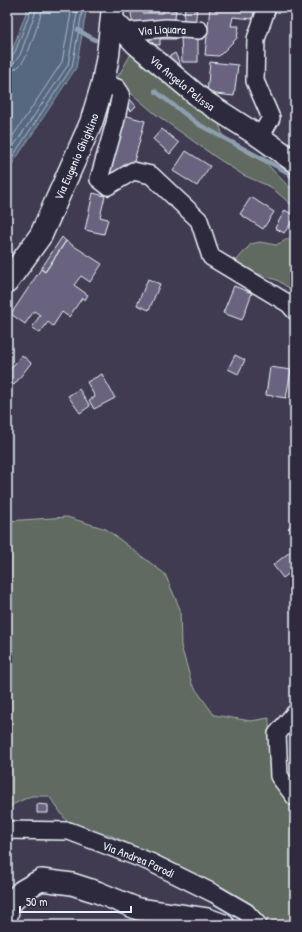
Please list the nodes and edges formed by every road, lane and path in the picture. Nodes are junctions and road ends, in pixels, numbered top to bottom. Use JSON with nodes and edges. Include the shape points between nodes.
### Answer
{"nodes":[{"id":1,"x":267,"y":7,"type":"edge"},
{"id":2,"x":116,"y":19,"type":"edge"},
{"id":3,"x":199,"y":30,"type":"dead end"},
{"id":4,"x":102,"y":83,"type":"junction"},
{"id":5,"x":260,"y":137,"type":"junction"},
{"id":6,"x":295,"y":162,"type":"edge"},
{"id":7,"x":7,"y":282,"type":"edge"},
{"id":8,"x":295,"y":311,"type":"edge"},
{"id":9,"x":295,"y":713,"type":"edge"},
{"id":10,"x":295,"y":797,"type":"edge"},
{"id":11,"x":7,"y":830,"type":"edge"},
{"id":12,"x":7,"y":916,"type":"edge"},
{"id":13,"x":224,"y":925,"type":"edge"},
{"id":14,"x":258,"y":925,"type":"edge"}],
"edges":[{"from":1,"to":5,"type":"street","via":[[256,38],[255,81],[271,118]]},
{"from":2,"to":3,"type":"street","name":"Via Liquara","via":[[166,28]]},
{"from":2,"to":4,"type":"main road","name":"Via Eugenio Ghighlino"},
{"from":2,"to":5,"type":"street","name":"Via Angelo Pelissa","via":[[136,44],[204,100]]},
{"from":4,"to":7,"type":"main road","name":"Via Eugenio Ghighlino","via":[[91,123],[41,235]]},
{"from":4,"to":8,"type":"street","via":[[117,88],[121,94],[99,179],[108,186],[132,171],[151,175],[199,220],[211,256],[289,304]]},
{"from":5,"to":6,"type":"street","name":"Via Angelo Pelissa"},
{"from":9,"to":10,"type":"street","via":[[277,734],[279,776]]},
{"from":11,"to":14,"type":"street","name":"Via Andrea Parodi","via":[[69,831],[150,862],[215,894],[246,912]]},
{"from":12,"to":13,"type":"street","via":[[9,906],[22,891],[41,880],[72,884],[138,909],[207,919]]}]}
